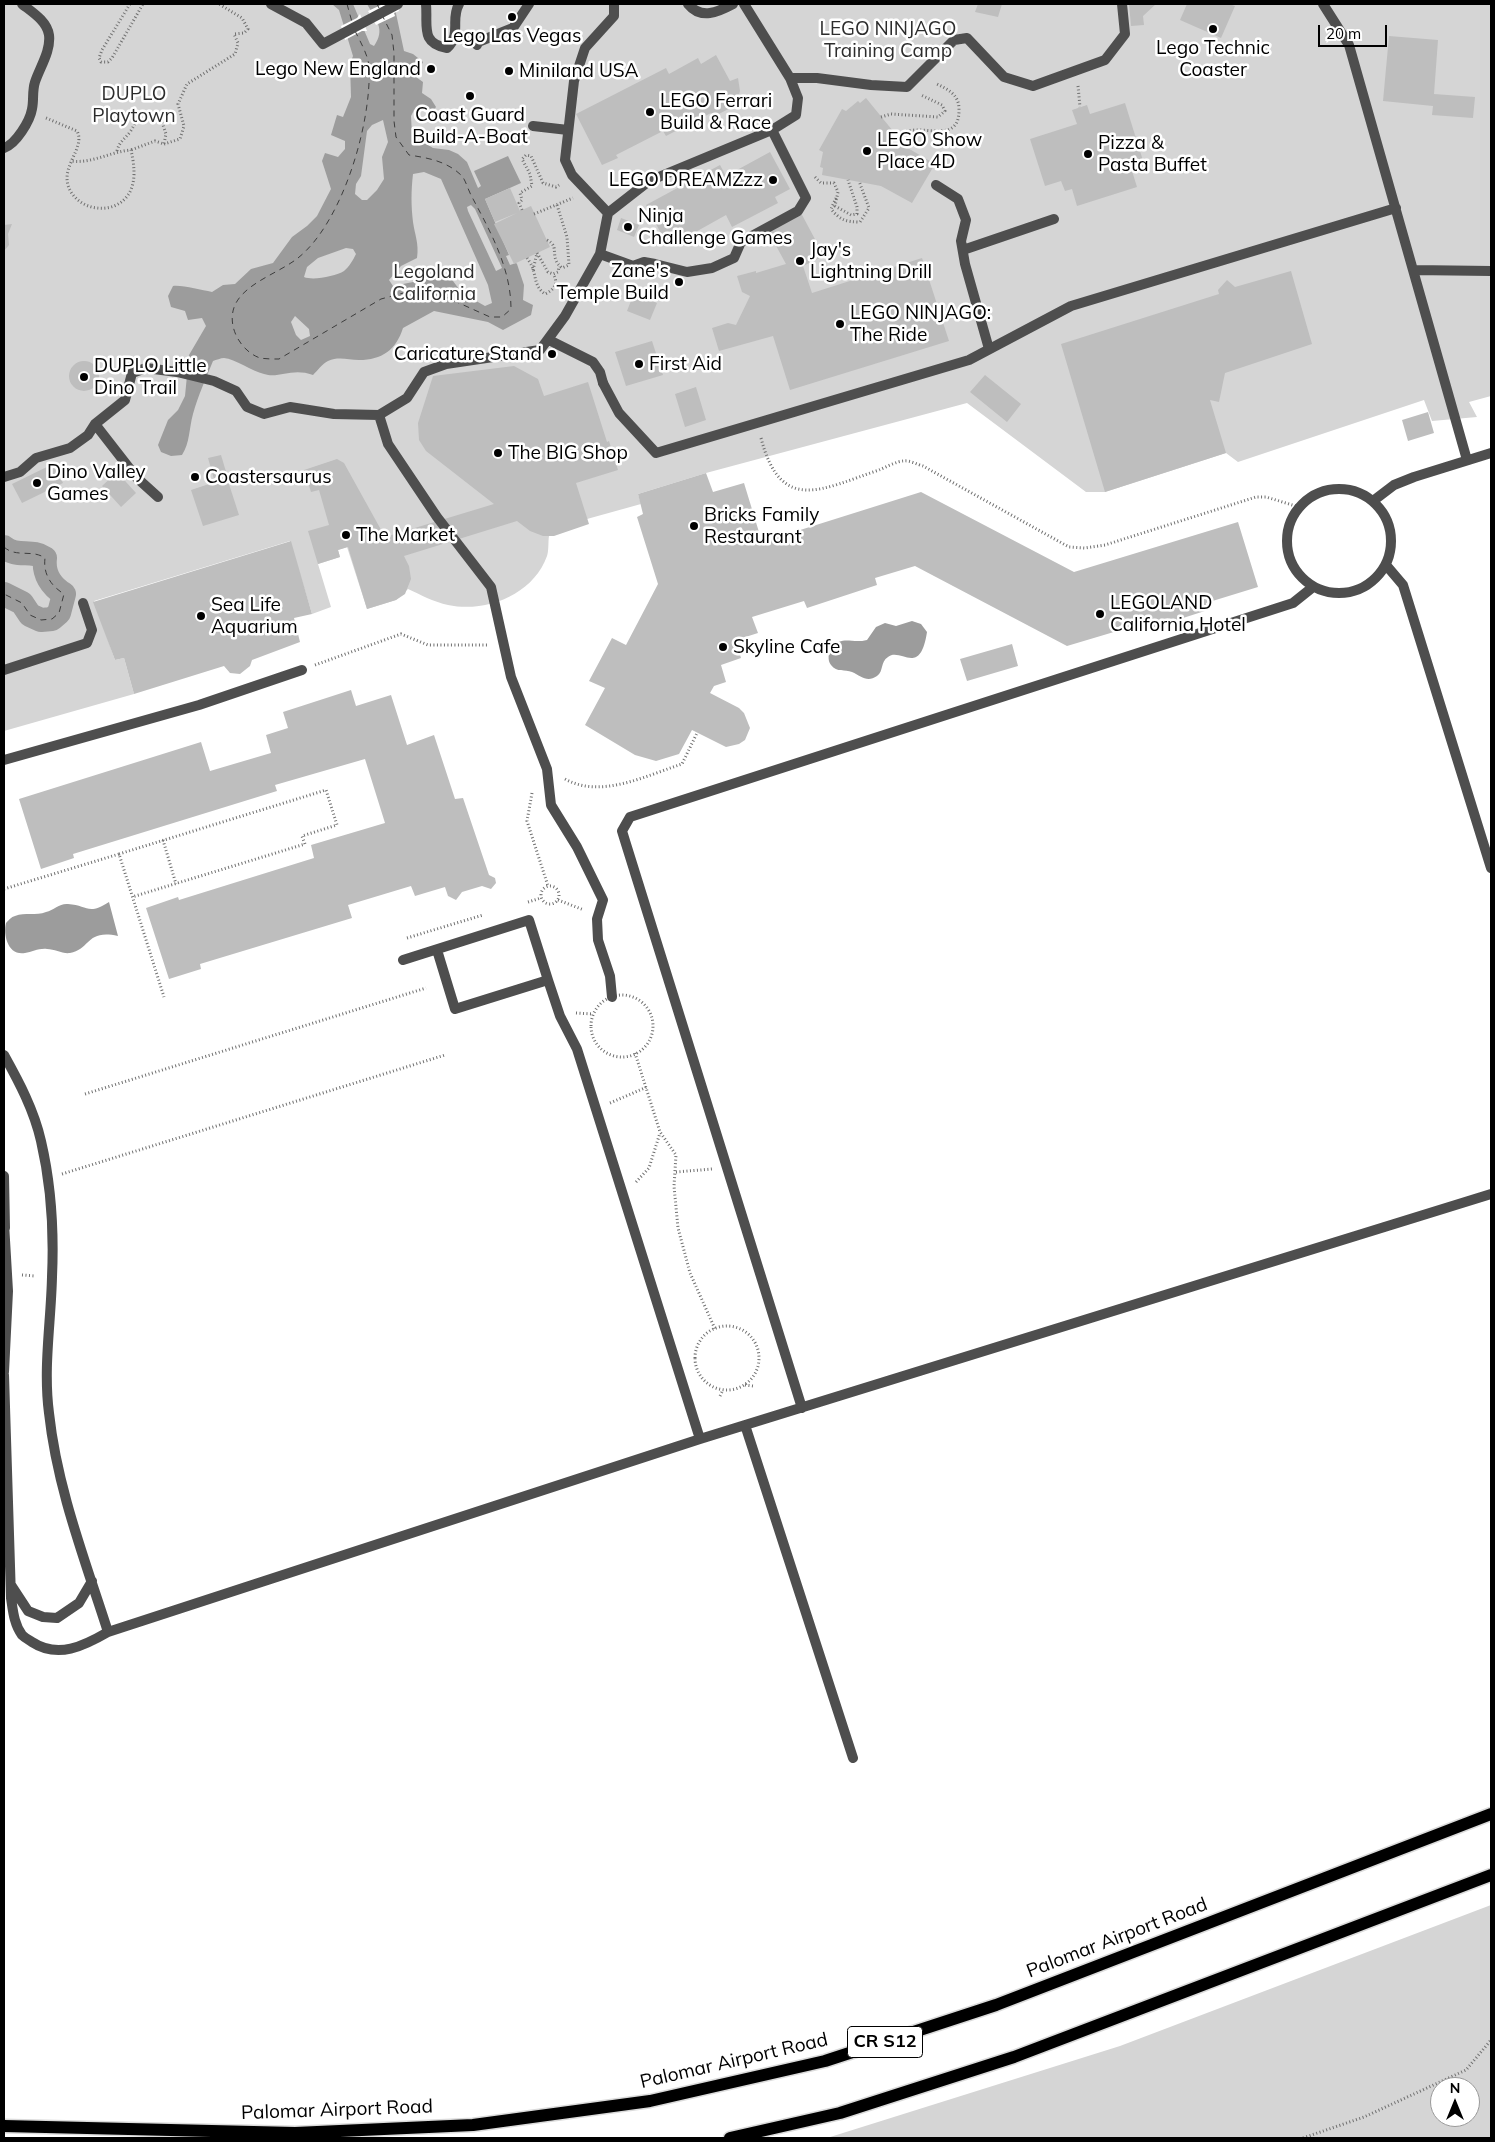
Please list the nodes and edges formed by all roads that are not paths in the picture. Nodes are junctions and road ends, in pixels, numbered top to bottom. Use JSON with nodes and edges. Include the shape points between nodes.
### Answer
{"nodes":[{"id":1,"x":22,"y":4,"type":"edge"},
{"id":2,"x":272,"y":4,"type":"edge"},
{"id":3,"x":398,"y":4,"type":"edge"},
{"id":4,"x":426,"y":4,"type":"edge"},
{"id":5,"x":459,"y":4,"type":"edge"},
{"id":6,"x":529,"y":4,"type":"edge"},
{"id":7,"x":614,"y":4,"type":"edge"},
{"id":8,"x":688,"y":4,"type":"edge"},
{"id":9,"x":733,"y":4,"type":"edge"},
{"id":10,"x":744,"y":4,"type":"edge"},
{"id":11,"x":1122,"y":4,"type":"edge"},
{"id":12,"x":1323,"y":4,"type":"edge"},
{"id":13,"x":477,"y":45,"type":"dead end"},
{"id":14,"x":790,"y":78,"type":"junction"},
{"id":15,"x":533,"y":126,"type":"dead end"},
{"id":16,"x":568,"y":130,"type":"junction"},
{"id":17,"x":772,"y":130,"type":"junction"},
{"id":18,"x":4,"y":148,"type":"edge"},
{"id":19,"x":936,"y":185,"type":"dead end"},
{"id":20,"x":1396,"y":208,"type":"junction"},
{"id":21,"x":608,"y":213,"type":"junction"},
{"id":22,"x":1054,"y":219,"type":"dead end"},
{"id":23,"x":963,"y":250,"type":"junction"},
{"id":24,"x":600,"y":254,"type":"junction"},
{"id":25,"x":1413,"y":270,"type":"junction"},
{"id":26,"x":1491,"y":272,"type":"edge"},
{"id":27,"x":549,"y":340,"type":"junction"},
{"id":28,"x":989,"y":349,"type":"junction"},
{"id":29,"x":378,"y":415,"type":"junction"},
{"id":30,"x":95,"y":424,"type":"junction"},
{"id":31,"x":1491,"y":453,"type":"edge"},
{"id":32,"x":1467,"y":460,"type":"junction"},
{"id":33,"x":4,"y":477,"type":"edge"},
{"id":34,"x":158,"y":497,"type":"dead end"},
{"id":35,"x":1373,"y":501,"type":"junction"},
{"id":36,"x":1386,"y":565,"type":"junction"},
{"id":37,"x":1312,"y":587,"type":"junction"},
{"id":38,"x":83,"y":603,"type":"dead end"},
{"id":39,"x":4,"y":670,"type":"edge"},
{"id":40,"x":302,"y":670,"type":"road end"},
{"id":41,"x":4,"y":760,"type":"edge"},
{"id":42,"x":1491,"y":868,"type":"edge"},
{"id":43,"x":437,"y":950,"type":"junction"},
{"id":44,"x":403,"y":960,"type":"dead end"},
{"id":45,"x":548,"y":980,"type":"junction"},
{"id":46,"x":612,"y":997,"type":"road end"},
{"id":47,"x":4,"y":1054,"type":"edge"},
{"id":48,"x":4,"y":1176,"type":"edge"},
{"id":49,"x":1491,"y":1194,"type":"edge"},
{"id":50,"x":4,"y":1226,"type":"edge"},
{"id":51,"x":4,"y":1374,"type":"edge"},
{"id":52,"x":802,"y":1408,"type":"junction"},
{"id":53,"x":745,"y":1425,"type":"junction"},
{"id":54,"x":700,"y":1439,"type":"junction"},
{"id":55,"x":92,"y":1581,"type":"junction"},
{"id":56,"x":10,"y":1584,"type":"junction"},
{"id":57,"x":108,"y":1632,"type":"junction"},
{"id":58,"x":852,"y":1758,"type":"dead end"},
{"id":59,"x":1491,"y":1814,"type":"edge"},
{"id":60,"x":1491,"y":1875,"type":"edge"},
{"id":61,"x":4,"y":2126,"type":"edge"},
{"id":62,"x":730,"y":2138,"type":"edge"}],
"edges":[{"from":1,"to":18,"type":"street","via":[[45,24],[49,36],[47,54],[34,84],[32,111],[10,146]]},
{"from":2,"to":3,"type":"street","via":[[306,23],[323,44]]},
{"from":4,"to":5,"type":"street","via":[[430,42],[447,48],[453,42],[456,31],[454,12]]},
{"from":6,"to":13,"type":"street","via":[[513,28]]},
{"from":7,"to":16,"type":"street","via":[[614,16],[585,48],[574,81]]},
{"from":8,"to":9,"type":"street","via":[[700,13],[715,14]]},
{"from":10,"to":14,"type":"street"},
{"from":11,"to":14,"type":"street","via":[[1125,34],[1105,60],[1033,86],[1004,77],[967,38],[954,40],[907,87]]},
{"from":12,"to":20,"type":"street","via":[[1349,45]]},
{"from":14,"to":17,"type":"street","via":[[798,98],[796,116]]},
{"from":15,"to":16,"type":"street"},
{"from":16,"to":21,"type":"street","via":[[565,160],[572,175]]},
{"from":17,"to":21,"type":"street","via":[[650,181]]},
{"from":17,"to":24,"type":"street","via":[[806,198],[798,211],[741,242],[734,258],[712,268],[687,272],[644,262],[633,266]]},
{"from":19,"to":23,"type":"street","via":[[958,199],[966,220],[961,240]]},
{"from":20,"to":25,"type":"street"},
{"from":20,"to":28,"type":"street","via":[[1071,306]]},
{"from":21,"to":24,"type":"street"},
{"from":22,"to":23,"type":"street"},
{"from":23,"to":28,"type":"street"},
{"from":24,"to":27,"type":"street"},
{"from":25,"to":26,"type":"street"},
{"from":25,"to":32,"type":"street"},
{"from":27,"to":28,"type":"street","via":[[593,362],[619,413],[656,453],[969,360]]},
{"from":27,"to":29,"type":"street","via":[[540,350],[446,364],[424,372],[407,398]]},
{"from":29,"to":30,"type":"street","via":[[334,414],[290,407],[264,414],[247,407],[236,391],[214,381],[146,368],[132,374],[126,400]]},
{"from":29,"to":46,"type":"street","via":[[388,444],[437,517],[491,587],[511,677],[547,769],[551,805],[577,847],[603,900],[597,919],[598,940],[610,976]]},
{"from":30,"to":33,"type":"street","via":[[88,435],[70,448],[36,458],[20,472]]},
{"from":30,"to":34,"type":"street","via":[[137,478]]},
{"from":31,"to":32,"type":"street"},
{"from":32,"to":35,"type":"street","via":[[1414,476],[1394,485]]},
{"from":35,"to":36,"type":"street","via":[[1385,514],[1391,531],[1392,548]]},
{"from":35,"to":37,"type":"street","via":[[1359,492],[1327,490],[1312,496],[1299,507],[1289,528],[1287,550],[1300,577]]},
{"from":36,"to":37,"type":"street","via":[[1376,579],[1362,589],[1346,594]]},
{"from":36,"to":42,"type":"street","via":[[1403,585]]},
{"from":37,"to":52,"type":"street","via":[[1293,603],[630,817],[622,831]]},
{"from":38,"to":39,"type":"street","via":[[92,630],[87,643]]},
{"from":40,"to":41,"type":"street","via":[[199,704]]},
{"from":43,"to":44,"type":"street"},
{"from":43,"to":45,"type":"street","via":[[455,1009]]},
{"from":43,"to":45,"type":"street","via":[[529,920]]},
{"from":45,"to":54,"type":"street","via":[[560,1016],[577,1049]]},
{"from":47,"to":55,"type":"street","via":[[23,1089],[41,1141],[50,1206],[52,1277],[46,1372],[48,1412],[64,1490]]},
{"from":48,"to":50,"type":"street"},
{"from":49,"to":52,"type":"street"},
{"from":50,"to":51,"type":"street","via":[[8,1291]]},
{"from":51,"to":56,"type":"street"},
{"from":52,"to":53,"type":"street"},
{"from":53,"to":54,"type":"street"},
{"from":53,"to":58,"type":"street"},
{"from":54,"to":57,"type":"street"},
{"from":55,"to":56,"type":"street","via":[[79,1604],[57,1618],[28,1611]]},
{"from":55,"to":57,"type":"street"},
{"from":56,"to":57,"type":"street","via":[[14,1620],[23,1636],[40,1648],[58,1652],[90,1642]]},
{"from":59,"to":61,"type":"main road","name":"Palomar Airport Road","number":"CR S12","via":[[996,2005],[825,2061],[650,2100],[473,2125],[295,2134]]},
{"from":60,"to":62,"type":"main road","number":"CR S12","via":[[1014,2057],[840,2113]]}]}
